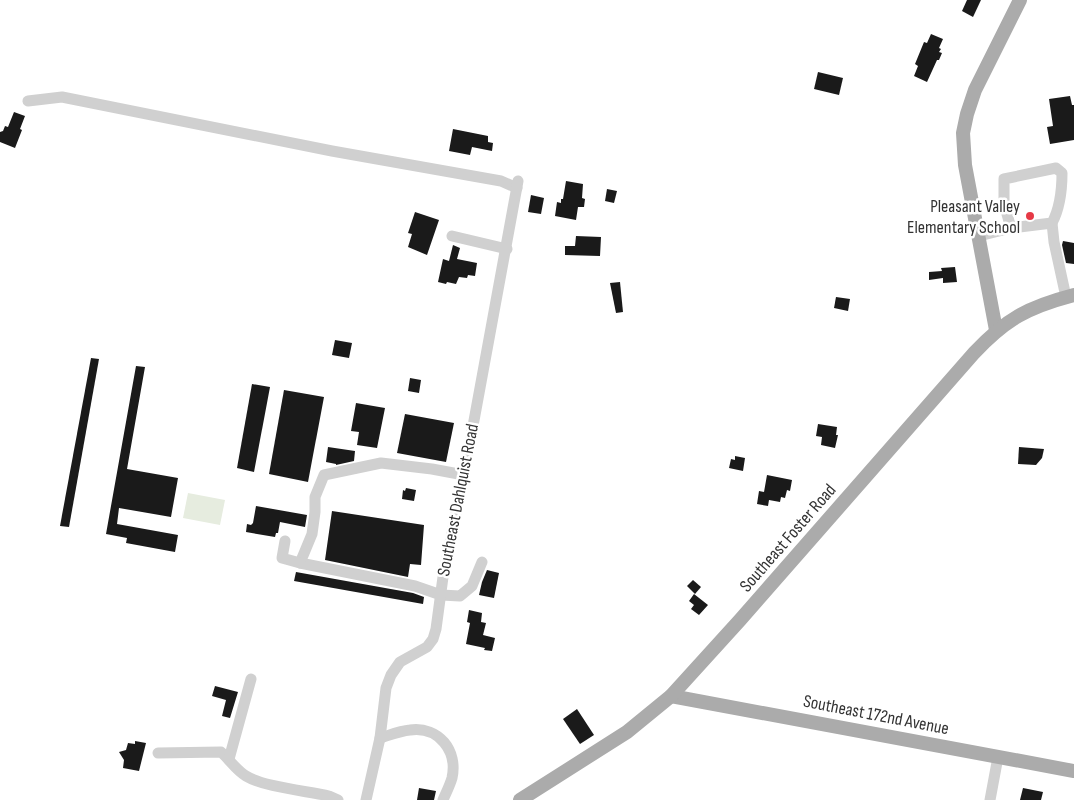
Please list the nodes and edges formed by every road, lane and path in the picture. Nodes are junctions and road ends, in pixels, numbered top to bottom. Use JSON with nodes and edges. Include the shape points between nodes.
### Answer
{"nodes":[{"id":1,"x":1020,"y":0,"type":"edge"},
{"id":2,"x":28,"y":101,"type":"dead end"},
{"id":3,"x":1052,"y":223,"type":"junction"},
{"id":4,"x":1011,"y":228,"type":"junction"},
{"id":5,"x":452,"y":236,"type":"dead end"},
{"id":6,"x":979,"y":236,"type":"junction"},
{"id":7,"x":507,"y":249,"type":"junction"},
{"id":8,"x":1070,"y":296,"type":"edge"},
{"id":9,"x":996,"y":330,"type":"junction"},
{"id":10,"x":464,"y":475,"type":"junction"},
{"id":11,"x":286,"y":541,"type":"dead end"},
{"id":12,"x":482,"y":562,"type":"dead end"},
{"id":13,"x":300,"y":563,"type":"junction"},
{"id":14,"x":441,"y":595,"type":"junction"},
{"id":15,"x":251,"y":679,"type":"dead end"},
{"id":16,"x":671,"y":696,"type":"junction"},
{"id":17,"x":380,"y":738,"type":"junction"},
{"id":18,"x":158,"y":753,"type":"dead end"},
{"id":19,"x":998,"y":757,"type":"junction"},
{"id":20,"x":230,"y":759,"type":"junction"},
{"id":21,"x":1074,"y":771,"type":"edge"},
{"id":22,"x":338,"y":800,"type":"edge"},
{"id":23,"x":366,"y":800,"type":"edge"},
{"id":24,"x":443,"y":800,"type":"edge"},
{"id":25,"x":520,"y":800,"type":"edge"},
{"id":26,"x":990,"y":800,"type":"edge"}],
"edges":[{"from":1,"to":6,"type":"main road","via":[[978,83],[965,125],[965,166]]},
{"from":2,"to":7,"type":"street","name":"Southeast Dahlquist Road","via":[[62,97],[518,184]]},
{"from":3,"to":4,"type":"street"},
{"from":3,"to":4,"type":"street","via":[[1062,186],[1062,173],[1056,168],[1004,179],[1004,204]]},
{"from":3,"to":8,"type":"street","via":[[1054,242]]},
{"from":4,"to":6,"type":"street"},
{"from":5,"to":7,"type":"street"},
{"from":6,"to":9,"type":"main road"},
{"from":7,"to":10,"type":"street","name":"Southeast Dahlquist Road"},
{"from":8,"to":9,"type":"main road","name":"Southeast Foster Road","via":[[1034,308]]},
{"from":9,"to":16,"type":"main road","name":"Southeast Foster Road"},
{"from":10,"to":13,"type":"street","via":[[381,463],[324,475],[315,497],[312,534]]},
{"from":10,"to":14,"type":"street","name":"Southeast Dahlquist Road"},
{"from":11,"to":13,"type":"street","via":[[282,558]]},
{"from":12,"to":14,"type":"street","via":[[472,586],[460,596]]},
{"from":13,"to":14,"type":"street","via":[[415,586]]},
{"from":14,"to":17,"type":"street","name":"Southeast Dahlquist Road","via":[[433,639],[427,647],[400,662],[391,675],[386,688]]},
{"from":15,"to":20,"type":"street"},
{"from":16,"to":19,"type":"main road","name":"Southeast 172nd Avenue"},
{"from":16,"to":25,"type":"main road","name":"Southeast Foster Road","via":[[628,732]]},
{"from":17,"to":23,"type":"street","name":"Southeast Dahlquist Road"},
{"from":17,"to":24,"type":"street","via":[[410,730],[433,733],[441,738],[448,746],[453,766]]},
{"from":18,"to":20,"type":"street","via":[[221,752]]},
{"from":19,"to":21,"type":"main road","name":"Southeast 172nd Avenue"},
{"from":19,"to":26,"type":"street"},
{"from":20,"to":22,"type":"street","via":[[247,777]]}]}
